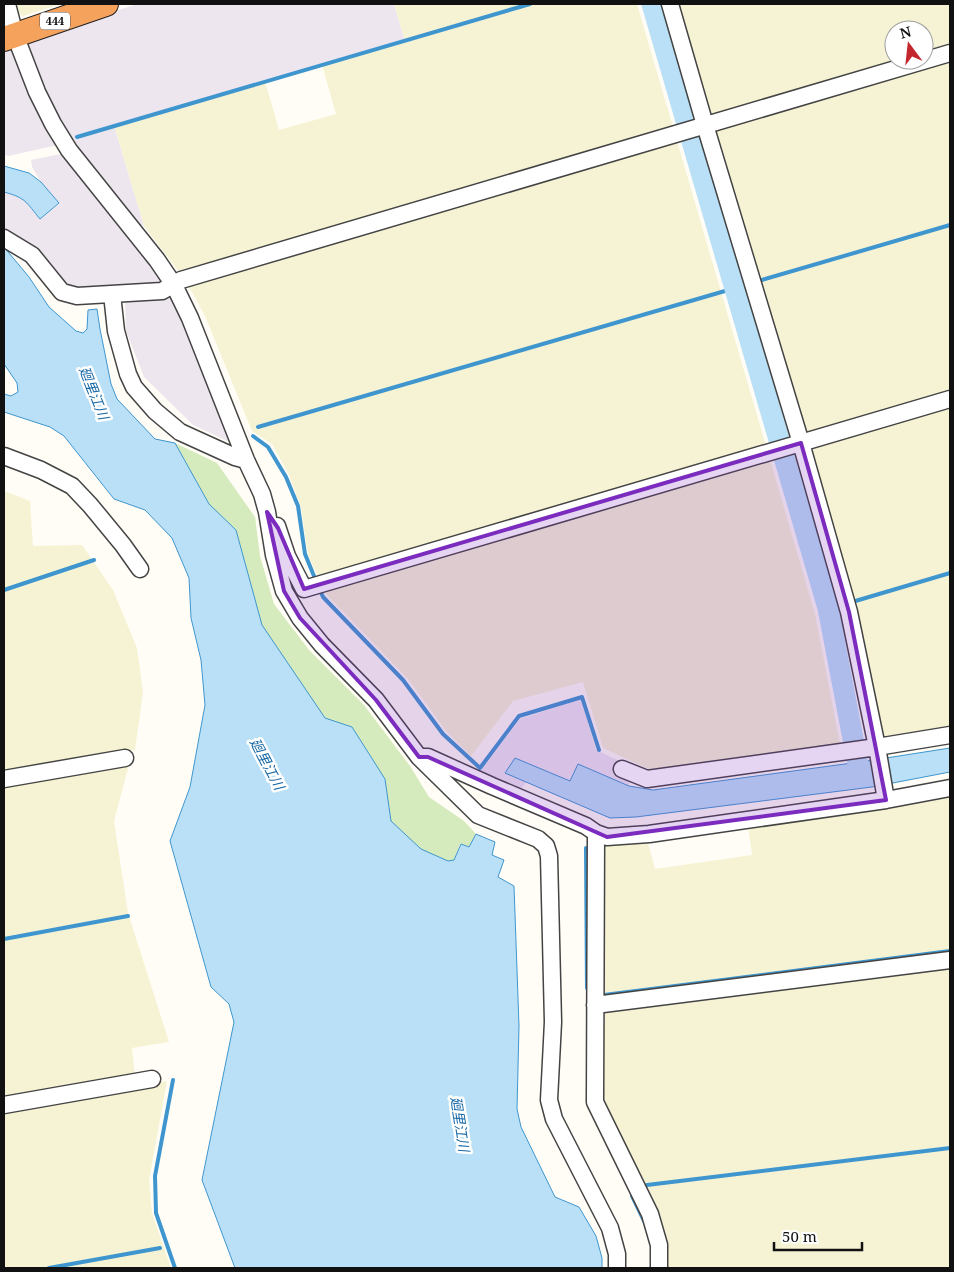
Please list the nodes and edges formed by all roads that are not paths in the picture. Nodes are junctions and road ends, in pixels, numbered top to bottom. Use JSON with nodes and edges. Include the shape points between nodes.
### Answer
{"nodes":[{"id":1,"x":7,"y":4,"type":"edge"},
{"id":2,"x":106,"y":4,"type":"edge"},
{"id":3,"x":670,"y":4,"type":"edge"},
{"id":4,"x":9,"y":37,"type":"edge"},
{"id":5,"x":950,"y":52,"type":"edge"},
{"id":6,"x":702,"y":126,"type":"junction"},
{"id":7,"x":4,"y":238,"type":"edge"},
{"id":8,"x":174,"y":286,"type":"junction"},
{"id":9,"x":112,"y":294,"type":"junction"},
{"id":10,"x":950,"y":399,"type":"edge"},
{"id":11,"x":796,"y":444,"type":"junction"},
{"id":12,"x":4,"y":456,"type":"edge"},
{"id":13,"x":246,"y":460,"type":"junction"},
{"id":14,"x":267,"y":512,"type":"junction"},
{"id":15,"x":140,"y":569,"type":"dead end"},
{"id":16,"x":950,"y":735,"type":"edge"},
{"id":17,"x":875,"y":748,"type":"junction"},
{"id":18,"x":419,"y":757,"type":"junction"},
{"id":19,"x":126,"y":758,"type":"dead end"},
{"id":20,"x":622,"y":769,"type":"dead end"},
{"id":21,"x":4,"y":779,"type":"edge"},
{"id":22,"x":950,"y":788,"type":"edge"},
{"id":23,"x":885,"y":797,"type":"junction"},
{"id":24,"x":596,"y":833,"type":"junction"},
{"id":25,"x":950,"y":960,"type":"edge"},
{"id":26,"x":595,"y":1005,"type":"junction"},
{"id":27,"x":152,"y":1079,"type":"dead end"},
{"id":28,"x":4,"y":1105,"type":"edge"},
{"id":29,"x":617,"y":1268,"type":"edge"},
{"id":30,"x":659,"y":1268,"type":"edge"}],
"edges":[{"from":1,"to":4,"type":"street"},
{"from":2,"to":4,"type":"highway","number":"444"},
{"from":3,"to":6,"type":"street"},
{"from":4,"to":8,"type":"street","via":[[69,150]]},
{"from":5,"to":6,"type":"street"},
{"from":6,"to":8,"type":"street","via":[[181,280]]},
{"from":6,"to":11,"type":"street"},
{"from":7,"to":9,"type":"street","via":[[32,255],[62,292],[77,296]]},
{"from":8,"to":9,"type":"street","via":[[162,291]]},
{"from":8,"to":13,"type":"street","via":[[190,318]]},
{"from":9,"to":13,"type":"street","via":[[116,331],[134,387],[180,432]]},
{"from":10,"to":11,"type":"street"},
{"from":11,"to":14,"type":"street","via":[[304,589],[287,556],[278,528]]},
{"from":11,"to":17,"type":"street","via":[[849,612]]},
{"from":12,"to":15,"type":"street","via":[[72,486]]},
{"from":13,"to":14,"type":"street"},
{"from":14,"to":18,"type":"street","via":[[284,591],[300,618],[322,646],[376,700]]},
{"from":16,"to":17,"type":"street"},
{"from":17,"to":20,"type":"street","via":[[647,779]]},
{"from":17,"to":23,"type":"street"},
{"from":18,"to":24,"type":"street","via":[[428,757]]},
{"from":18,"to":29,"type":"street","via":[[478,815],[538,839],[546,846],[549,856],[553,1022],[549,1100],[554,1119],[610,1228]]},
{"from":19,"to":21,"type":"street"},
{"from":22,"to":23,"type":"street"},
{"from":23,"to":24,"type":"street","via":[[649,834],[607,837]]},
{"from":24,"to":26,"type":"street"},
{"from":25,"to":26,"type":"street"},
{"from":26,"to":30,"type":"street","via":[[595,1102],[650,1214],[659,1245]]},
{"from":27,"to":28,"type":"street"}]}
